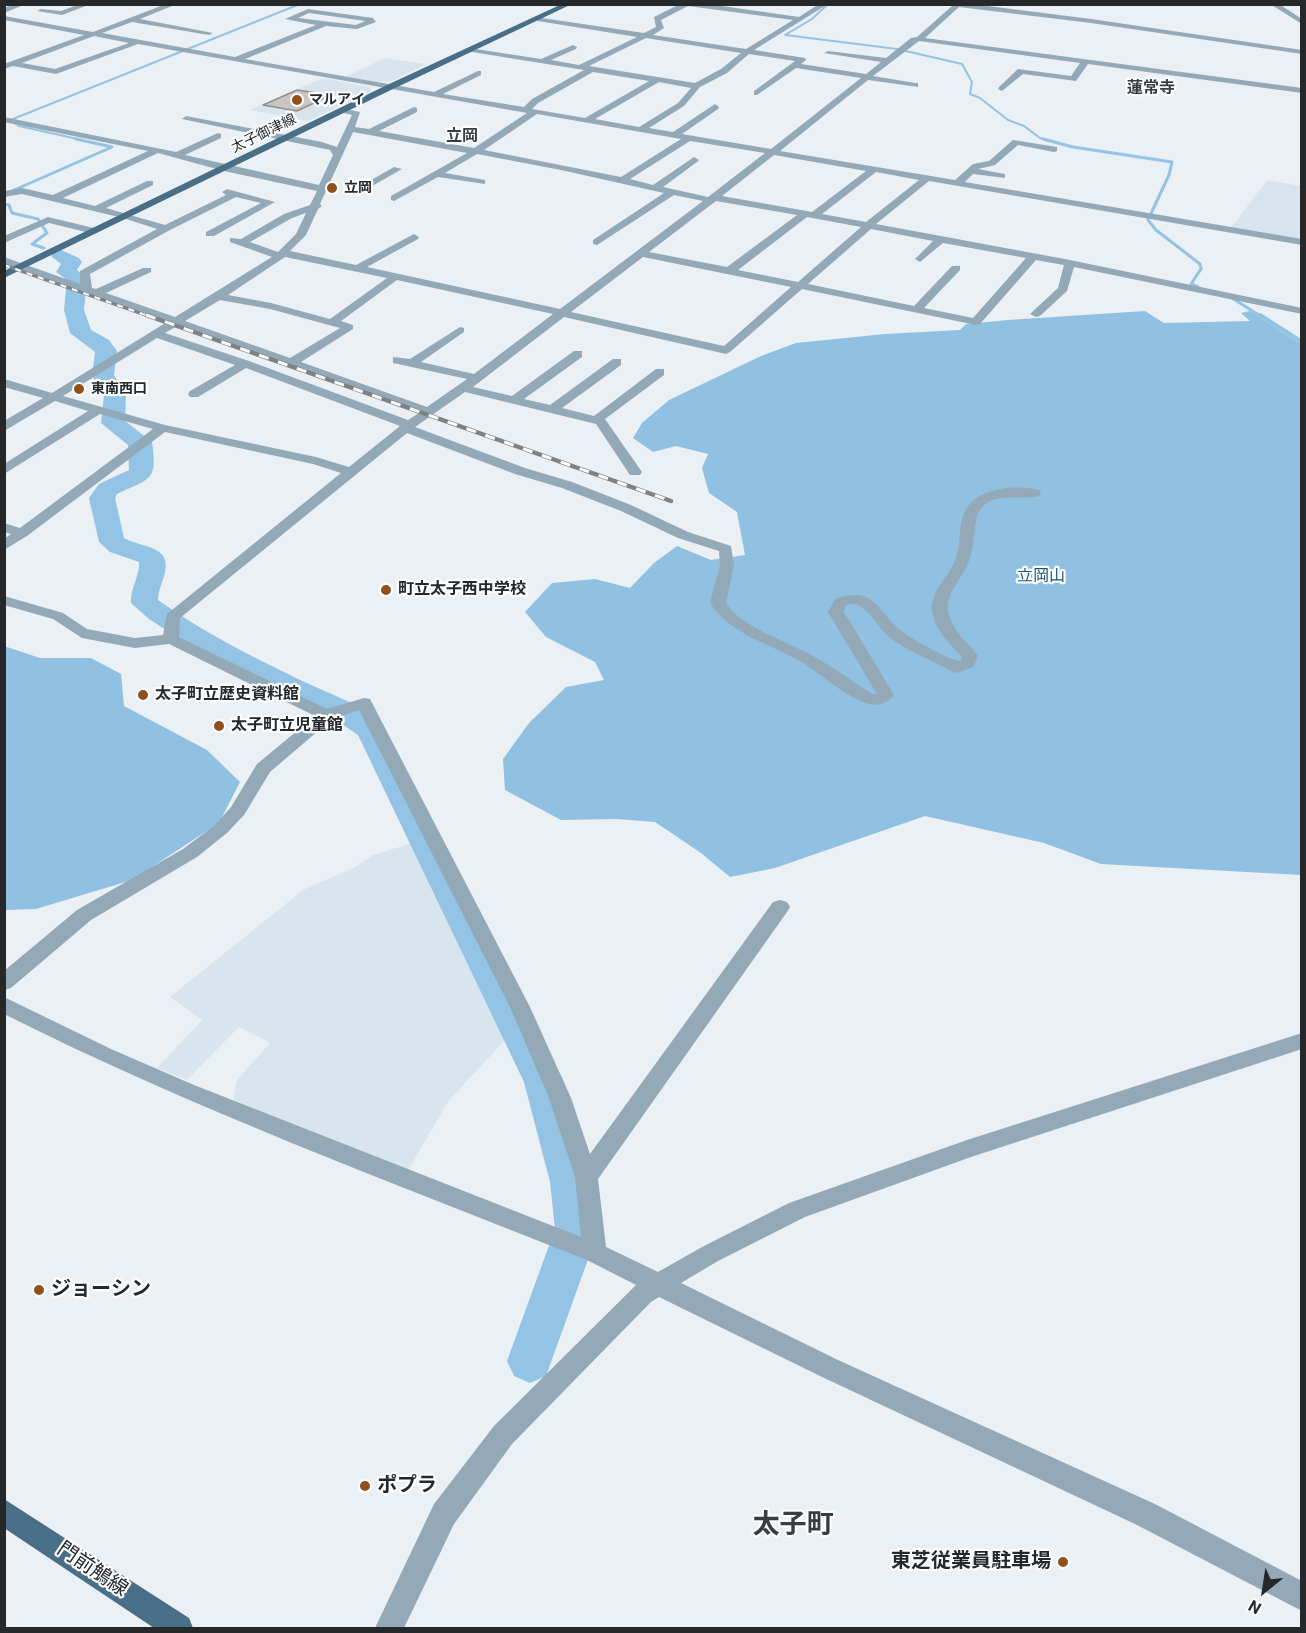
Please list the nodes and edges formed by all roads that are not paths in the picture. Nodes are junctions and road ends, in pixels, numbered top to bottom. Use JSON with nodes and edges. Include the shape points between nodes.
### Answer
{"nodes":[{"id":1,"x":23,"y":4,"type":"edge"},
{"id":2,"x":58,"y":4,"type":"edge"},
{"id":3,"x":88,"y":4,"type":"edge"},
{"id":4,"x":174,"y":4,"type":"edge"},
{"id":5,"x":569,"y":4,"type":"edge"},
{"id":6,"x":687,"y":4,"type":"edge"},
{"id":7,"x":825,"y":4,"type":"edge"},
{"id":8,"x":1273,"y":4,"type":"edge"},
{"id":9,"x":956,"y":5,"type":"edge"},
{"id":10,"x":41,"y":10,"type":"junction"},
{"id":11,"x":4,"y":11,"type":"edge"},
{"id":12,"x":8,"y":19,"type":"edge"},
{"id":13,"x":538,"y":19,"type":"junction"},
{"id":14,"x":130,"y":20,"type":"junction"},
{"id":15,"x":799,"y":20,"type":"junction"},
{"id":16,"x":1302,"y":22,"type":"edge"},
{"id":17,"x":325,"y":24,"type":"junction"},
{"id":18,"x":209,"y":33,"type":"dead end"},
{"id":19,"x":93,"y":34,"type":"junction"},
{"id":20,"x":641,"y":36,"type":"junction"},
{"id":21,"x":919,"y":39,"type":"junction"},
{"id":22,"x":136,"y":42,"type":"junction"},
{"id":23,"x":573,"y":46,"type":"dead end"},
{"id":24,"x":472,"y":50,"type":"junction"},
{"id":25,"x":749,"y":50,"type":"junction"},
{"id":26,"x":1302,"y":52,"type":"edge"},
{"id":27,"x":828,"y":53,"type":"dead end"},
{"id":28,"x":496,"y":54,"type":"junction"},
{"id":29,"x":515,"y":57,"type":"junction"},
{"id":30,"x":236,"y":60,"type":"junction"},
{"id":31,"x":543,"y":61,"type":"junction"},
{"id":32,"x":889,"y":61,"type":"junction"},
{"id":33,"x":1086,"y":61,"type":"junction"},
{"id":34,"x":477,"y":62,"type":"dead end"},
{"id":35,"x":504,"y":63,"type":"dead end"},
{"id":36,"x":13,"y":64,"type":"junction"},
{"id":37,"x":795,"y":66,"type":"junction"},
{"id":38,"x":4,"y":67,"type":"edge"},
{"id":39,"x":581,"y":67,"type":"junction"},
{"id":40,"x":592,"y":69,"type":"junction"},
{"id":41,"x":478,"y":73,"type":"dead end"},
{"id":42,"x":622,"y":74,"type":"junction"},
{"id":43,"x":869,"y":77,"type":"junction"},
{"id":44,"x":657,"y":80,"type":"junction"},
{"id":45,"x":606,"y":83,"type":"dead end"},
{"id":46,"x":915,"y":85,"type":"dead end"},
{"id":47,"x":624,"y":86,"type":"dead end"},
{"id":48,"x":696,"y":86,"type":"junction"},
{"id":49,"x":390,"y":87,"type":"junction"},
{"id":50,"x":642,"y":89,"type":"junction"},
{"id":51,"x":1002,"y":89,"type":"dead end"},
{"id":52,"x":1302,"y":91,"type":"edge"},
{"id":53,"x":757,"y":93,"type":"dead end"},
{"id":54,"x":436,"y":94,"type":"junction"},
{"id":55,"x":716,"y":107,"type":"dead end"},
{"id":56,"x":343,"y":110,"type":"junction"},
{"id":57,"x":414,"y":110,"type":"dead end"},
{"id":58,"x":526,"y":110,"type":"junction"},
{"id":59,"x":536,"y":111,"type":"junction"},
{"id":60,"x":4,"y":118,"type":"edge"},
{"id":61,"x":186,"y":119,"type":"dead end"},
{"id":62,"x":587,"y":120,"type":"junction"},
{"id":63,"x":351,"y":129,"type":"junction"},
{"id":64,"x":641,"y":129,"type":"junction"},
{"id":65,"x":369,"y":133,"type":"junction"},
{"id":66,"x":675,"y":135,"type":"junction"},
{"id":67,"x":218,"y":136,"type":"dead end"},
{"id":68,"x":287,"y":138,"type":"junction"},
{"id":69,"x":690,"y":138,"type":"junction"},
{"id":70,"x":157,"y":150,"type":"junction"},
{"id":71,"x":474,"y":152,"type":"junction"},
{"id":72,"x":772,"y":152,"type":"junction"},
{"id":73,"x":338,"y":154,"type":"junction"},
{"id":74,"x":177,"y":155,"type":"junction"},
{"id":75,"x":694,"y":160,"type":"dead end"},
{"id":76,"x":1042,"y":160,"type":"dead end"},
{"id":77,"x":224,"y":168,"type":"junction"},
{"id":78,"x":874,"y":169,"type":"junction"},
{"id":79,"x":970,"y":171,"type":"junction"},
{"id":80,"x":433,"y":176,"type":"junction"},
{"id":81,"x":1002,"y":176,"type":"dead end"},
{"id":82,"x":928,"y":178,"type":"junction"},
{"id":83,"x":117,"y":179,"type":"dead end"},
{"id":84,"x":93,"y":180,"type":"junction"},
{"id":85,"x":623,"y":180,"type":"junction"},
{"id":86,"x":150,"y":183,"type":"dead end"},
{"id":87,"x":482,"y":183,"type":"dead end"},
{"id":88,"x":957,"y":184,"type":"junction"},
{"id":89,"x":656,"y":187,"type":"junction"},
{"id":90,"x":323,"y":189,"type":"junction"},
{"id":91,"x":357,"y":191,"type":"dead end"},
{"id":92,"x":673,"y":191,"type":"junction"},
{"id":93,"x":825,"y":193,"type":"dead end"},
{"id":94,"x":4,"y":194,"type":"edge"},
{"id":95,"x":839,"y":195,"type":"junction"},
{"id":96,"x":394,"y":198,"type":"dead end"},
{"id":97,"x":53,"y":199,"type":"junction"},
{"id":98,"x":712,"y":199,"type":"junction"},
{"id":99,"x":316,"y":206,"type":"junction"},
{"id":100,"x":96,"y":209,"type":"junction"},
{"id":101,"x":809,"y":215,"type":"junction"},
{"id":102,"x":126,"y":216,"type":"junction"},
{"id":103,"x":869,"y":226,"type":"junction"},
{"id":104,"x":166,"y":228,"type":"junction"},
{"id":105,"x":94,"y":231,"type":"junction"},
{"id":106,"x":398,"y":233,"type":"dead end"},
{"id":107,"x":210,"y":234,"type":"dead end"},
{"id":108,"x":941,"y":239,"type":"junction"},
{"id":109,"x":4,"y":240,"type":"edge"},
{"id":110,"x":597,"y":242,"type":"dead end"},
{"id":111,"x":1302,"y":242,"type":"edge"},
{"id":112,"x":111,"y":243,"type":"dead end"},
{"id":113,"x":133,"y":247,"type":"junction"},
{"id":114,"x":699,"y":250,"type":"dead end"},
{"id":115,"x":641,"y":253,"type":"junction"},
{"id":116,"x":281,"y":255,"type":"junction"},
{"id":117,"x":1034,"y":256,"type":"junction"},
{"id":118,"x":4,"y":260,"type":"edge"},
{"id":119,"x":920,"y":260,"type":"dead end"},
{"id":120,"x":682,"y":262,"type":"junction"},
{"id":121,"x":1070,"y":263,"type":"junction"},
{"id":122,"x":24,"y":266,"type":"junction"},
{"id":123,"x":358,"y":268,"type":"junction"},
{"id":124,"x":956,"y":268,"type":"dead end"},
{"id":125,"x":147,"y":270,"type":"dead end"},
{"id":126,"x":729,"y":271,"type":"junction"},
{"id":127,"x":4,"y":275,"type":"edge"},
{"id":128,"x":396,"y":276,"type":"junction"},
{"id":129,"x":801,"y":286,"type":"junction"},
{"id":130,"x":91,"y":292,"type":"junction"},
{"id":131,"x":218,"y":296,"type":"junction"},
{"id":132,"x":916,"y":310,"type":"junction"},
{"id":133,"x":1302,"y":311,"type":"edge"},
{"id":134,"x":561,"y":313,"type":"junction"},
{"id":135,"x":1036,"y":314,"type":"dead end"},
{"id":136,"x":177,"y":321,"type":"junction"},
{"id":137,"x":333,"y":322,"type":"junction"},
{"id":138,"x":460,"y":330,"type":"dead end"},
{"id":139,"x":155,"y":334,"type":"junction"},
{"id":140,"x":578,"y":354,"type":"dead end"},
{"id":141,"x":397,"y":360,"type":"dead end"},
{"id":142,"x":293,"y":362,"type":"junction"},
{"id":143,"x":245,"y":363,"type":"junction"},
{"id":144,"x":412,"y":363,"type":"junction"},
{"id":145,"x":616,"y":366,"type":"dead end"},
{"id":146,"x":476,"y":378,"type":"junction"},
{"id":147,"x":654,"y":379,"type":"dead end"},
{"id":148,"x":4,"y":383,"type":"edge"},
{"id":149,"x":463,"y":388,"type":"junction"},
{"id":150,"x":194,"y":394,"type":"dead end"},
{"id":151,"x":57,"y":396,"type":"junction"},
{"id":152,"x":515,"y":400,"type":"junction"},
{"id":153,"x":100,"y":409,"type":"junction"},
{"id":154,"x":553,"y":410,"type":"junction"},
{"id":155,"x":429,"y":412,"type":"junction"},
{"id":156,"x":596,"y":420,"type":"junction"},
{"id":157,"x":4,"y":427,"type":"edge"},
{"id":158,"x":408,"y":427,"type":"junction"},
{"id":159,"x":163,"y":428,"type":"junction"},
{"id":160,"x":4,"y":470,"type":"edge"},
{"id":161,"x":351,"y":472,"type":"junction"},
{"id":162,"x":635,"y":472,"type":"dead end"},
{"id":163,"x":1034,"y":493,"type":"dead end"},
{"id":164,"x":4,"y":527,"type":"edge"},
{"id":165,"x":22,"y":533,"type":"junction"},
{"id":166,"x":4,"y":546,"type":"edge"},
{"id":167,"x":4,"y":600,"type":"edge"},
{"id":168,"x":171,"y":639,"type":"junction"},
{"id":169,"x":326,"y":715,"type":"junction"},
{"id":170,"x":780,"y":907,"type":"dead end"},
{"id":171,"x":4,"y":983,"type":"edge"},
{"id":172,"x":4,"y":1005,"type":"edge"},
{"id":173,"x":1302,"y":1041,"type":"edge"},
{"id":174,"x":586,"y":1177,"type":"junction"},
{"id":175,"x":580,"y":1247,"type":"junction"},
{"id":176,"x":658,"y":1285,"type":"junction"},
{"id":177,"x":4,"y":1512,"type":"edge"},
{"id":178,"x":1302,"y":1597,"type":"edge"},
{"id":179,"x":179,"y":1629,"type":"edge"},
{"id":180,"x":389,"y":1629,"type":"edge"}],
"edges":[{"from":1,"to":11,"type":"street"},
{"from":2,"to":10,"type":"street"},
{"from":3,"to":10,"type":"street","via":[[62,13]]},
{"from":4,"to":14,"type":"street"},
{"from":5,"to":13,"type":"main road","name":"太子御津線"},
{"from":6,"to":15,"type":"street"},
{"from":6,"to":20,"type":"street","via":[[657,20],[660,28]]},
{"from":7,"to":15,"type":"street"},
{"from":8,"to":16,"type":"street"},
{"from":9,"to":21,"type":"street"},
{"from":9,"to":26,"type":"street"},
{"from":10,"to":12,"type":"street"},
{"from":12,"to":19,"type":"street"},
{"from":13,"to":20,"type":"street"},
{"from":13,"to":24,"type":"main road","name":"太子御津線"},
{"from":14,"to":18,"type":"street"},
{"from":14,"to":19,"type":"street"},
{"from":15,"to":25,"type":"street"},
{"from":17,"to":17,"type":"street","via":[[357,27],[373,20],[308,11],[290,19]]},
{"from":17,"to":30,"type":"street"},
{"from":19,"to":22,"type":"street"},
{"from":19,"to":36,"type":"street"},
{"from":20,"to":25,"type":"street"},
{"from":20,"to":39,"type":"street"},
{"from":21,"to":32,"type":"street"},
{"from":21,"to":33,"type":"street"},
{"from":22,"to":30,"type":"street"},
{"from":22,"to":36,"type":"street","via":[[56,72]]},
{"from":23,"to":31,"type":"street"},
{"from":24,"to":28,"type":"street"},
{"from":24,"to":49,"type":"main road","name":"太子御津線"},
{"from":25,"to":37,"type":"street","via":[[802,60]]},
{"from":25,"to":48,"type":"street","via":[[724,71]]},
{"from":27,"to":32,"type":"street"},
{"from":28,"to":29,"type":"street"},
{"from":28,"to":34,"type":"street"},
{"from":29,"to":31,"type":"street"},
{"from":29,"to":35,"type":"street"},
{"from":30,"to":49,"type":"street"},
{"from":31,"to":39,"type":"street"},
{"from":32,"to":43,"type":"street"},
{"from":33,"to":51,"type":"street","via":[[1072,79],[1021,71]]},
{"from":33,"to":52,"type":"street"},
{"from":36,"to":38,"type":"street"},
{"from":37,"to":43,"type":"street"},
{"from":37,"to":53,"type":"street"},
{"from":39,"to":40,"type":"street"},
{"from":40,"to":42,"type":"street"},
{"from":40,"to":58,"type":"street"},
{"from":41,"to":54,"type":"street"},
{"from":42,"to":44,"type":"street"},
{"from":42,"to":45,"type":"street"},
{"from":43,"to":46,"type":"street"},
{"from":43,"to":72,"type":"street"},
{"from":44,"to":48,"type":"street"},
{"from":44,"to":50,"type":"street"},
{"from":47,"to":50,"type":"street"},
{"from":48,"to":64,"type":"street","via":[[686,102]]},
{"from":49,"to":54,"type":"street"},
{"from":49,"to":56,"type":"main road","name":"太子御津線"},
{"from":50,"to":62,"type":"street"},
{"from":54,"to":58,"type":"street"},
{"from":55,"to":66,"type":"street"},
{"from":56,"to":63,"type":"street","via":[[357,114]]},
{"from":56,"to":68,"type":"main road","name":"太子御津線"},
{"from":57,"to":65,"type":"street"},
{"from":58,"to":59,"type":"street"},
{"from":59,"to":62,"type":"street"},
{"from":59,"to":71,"type":"street"},
{"from":60,"to":70,"type":"street"},
{"from":61,"to":68,"type":"street"},
{"from":62,"to":64,"type":"street"},
{"from":63,"to":65,"type":"street"},
{"from":63,"to":73,"type":"street"},
{"from":64,"to":66,"type":"street"},
{"from":65,"to":71,"type":"street"},
{"from":66,"to":69,"type":"street"},
{"from":67,"to":74,"type":"street"},
{"from":68,"to":73,"type":"street","via":[[327,146]]},
{"from":68,"to":77,"type":"main road","name":"太子御津線"},
{"from":69,"to":72,"type":"street"},
{"from":69,"to":85,"type":"street"},
{"from":70,"to":74,"type":"street"},
{"from":70,"to":84,"type":"street"},
{"from":71,"to":80,"type":"street"},
{"from":71,"to":85,"type":"street"},
{"from":72,"to":78,"type":"street"},
{"from":72,"to":98,"type":"street"},
{"from":73,"to":90,"type":"street"},
{"from":74,"to":77,"type":"street"},
{"from":75,"to":89,"type":"street"},
{"from":76,"to":79,"type":"street","via":[[1056,147],[1016,142],[992,163]]},
{"from":77,"to":90,"type":"street"},
{"from":77,"to":102,"type":"main road","name":"太子御津線"},
{"from":78,"to":82,"type":"street"},
{"from":78,"to":95,"type":"street"},
{"from":79,"to":81,"type":"street"},
{"from":79,"to":88,"type":"street"},
{"from":80,"to":87,"type":"street"},
{"from":80,"to":91,"type":"street","via":[[394,171]]},
{"from":80,"to":96,"type":"street"},
{"from":82,"to":88,"type":"street"},
{"from":82,"to":103,"type":"street"},
{"from":83,"to":84,"type":"street","via":[[108,183]]},
{"from":84,"to":97,"type":"street"},
{"from":85,"to":89,"type":"street"},
{"from":86,"to":100,"type":"street"},
{"from":88,"to":111,"type":"street"},
{"from":89,"to":92,"type":"street"},
{"from":90,"to":99,"type":"street"},
{"from":92,"to":98,"type":"street"},
{"from":92,"to":110,"type":"street","via":[[609,230]]},
{"from":93,"to":95,"type":"street"},
{"from":94,"to":97,"type":"street","via":[[22,191]]},
{"from":95,"to":101,"type":"street"},
{"from":97,"to":100,"type":"street"},
{"from":98,"to":101,"type":"street"},
{"from":98,"to":115,"type":"street"},
{"from":99,"to":116,"type":"street","via":[[301,235]]},
{"from":99,"to":116,"type":"street","via":[[237,241]]},
{"from":100,"to":102,"type":"street"},
{"from":101,"to":103,"type":"street"},
{"from":101,"to":126,"type":"street"},
{"from":102,"to":104,"type":"street"},
{"from":102,"to":105,"type":"main road","name":"太子御津線"},
{"from":103,"to":108,"type":"street"},
{"from":103,"to":129,"type":"street"},
{"from":104,"to":107,"type":"street","via":[[231,193],[270,202]]},
{"from":104,"to":113,"type":"street"},
{"from":105,"to":109,"type":"street","via":[[48,220]]},
{"from":105,"to":122,"type":"main road","name":"太子御津線"},
{"from":106,"to":123,"type":"street","via":[[418,237]]},
{"from":108,"to":117,"type":"street"},
{"from":108,"to":119,"type":"street"},
{"from":112,"to":113,"type":"street"},
{"from":113,"to":130,"type":"street","via":[[84,273]]},
{"from":114,"to":120,"type":"street"},
{"from":115,"to":120,"type":"street"},
{"from":115,"to":134,"type":"street"},
{"from":116,"to":123,"type":"street"},
{"from":116,"to":131,"type":"street"},
{"from":117,"to":121,"type":"street"},
{"from":117,"to":132,"type":"street","via":[[976,322]]},
{"from":118,"to":122,"type":"street"},
{"from":120,"to":126,"type":"street"},
{"from":121,"to":133,"type":"street"},
{"from":121,"to":135,"type":"street","via":[[1063,289]]},
{"from":122,"to":127,"type":"main road","name":"太子御津線"},
{"from":122,"to":130,"type":"street"},
{"from":123,"to":128,"type":"street"},
{"from":124,"to":132,"type":"street"},
{"from":125,"to":130,"type":"street"},
{"from":126,"to":129,"type":"street"},
{"from":128,"to":134,"type":"street"},
{"from":128,"to":137,"type":"street"},
{"from":129,"to":132,"type":"street"},
{"from":129,"to":134,"type":"street","via":[[726,350]]},
{"from":130,"to":136,"type":"street"},
{"from":131,"to":136,"type":"street"},
{"from":131,"to":137,"type":"street"},
{"from":134,"to":146,"type":"street"},
{"from":136,"to":139,"type":"street"},
{"from":136,"to":142,"type":"street"},
{"from":137,"to":142,"type":"street","via":[[349,327]]},
{"from":138,"to":144,"type":"street"},
{"from":139,"to":143,"type":"street"},
{"from":139,"to":151,"type":"street"},
{"from":140,"to":152,"type":"street","via":[[554,377]]},
{"from":141,"to":144,"type":"street"},
{"from":142,"to":155,"type":"street"},
{"from":143,"to":150,"type":"street"},
{"from":143,"to":158,"type":"street"},
{"from":144,"to":146,"type":"street"},
{"from":145,"to":154,"type":"street"},
{"from":146,"to":149,"type":"street"},
{"from":147,"to":156,"type":"street"},
{"from":148,"to":151,"type":"street"},
{"from":149,"to":152,"type":"street"},
{"from":149,"to":155,"type":"street"},
{"from":151,"to":153,"type":"street"},
{"from":151,"to":157,"type":"street"},
{"from":152,"to":154,"type":"street"},
{"from":153,"to":159,"type":"street"},
{"from":153,"to":160,"type":"street"},
{"from":154,"to":156,"type":"street"},
{"from":155,"to":158,"type":"street"},
{"from":156,"to":162,"type":"street"},
{"from":158,"to":161,"type":"street"},
{"from":158,"to":163,"type":"street","via":[[520,471],[567,484],[683,535],[726,549],[727,565],[718,603],[725,614],[807,659],[867,698],[880,700],[886,695],[836,612],[840,602],[852,598],[870,605],[894,633],[957,668],[967,664],[970,656],[945,627],[940,608],[942,595],[962,561],[972,510],[986,498],[1008,492]]},
{"from":159,"to":161,"type":"street"},
{"from":159,"to":165,"type":"street"},
{"from":161,"to":168,"type":"street","via":[[172,617]]},
{"from":164,"to":165,"type":"street"},
{"from":165,"to":166,"type":"street"},
{"from":167,"to":168,"type":"street","via":[[58,616],[82,633],[135,643]]},
{"from":168,"to":169,"type":"street"},
{"from":169,"to":171,"type":"street","via":[[263,768],[238,811],[221,829],[190,853],[84,915]]},
{"from":169,"to":174,"type":"street","via":[[364,703],[520,1007],[560,1098]]},
{"from":170,"to":174,"type":"street"},
{"from":172,"to":175,"type":"street","via":[[186,1091]]},
{"from":173,"to":176,"type":"street","via":[[968,1149],[796,1210]]},
{"from":174,"to":175,"type":"street"},
{"from":175,"to":176,"type":"street"},
{"from":176,"to":178,"type":"street","via":[[1145,1514]]},
{"from":176,"to":180,"type":"street","via":[[642,1294],[503,1435],[444,1514]]},
{"from":177,"to":179,"type":"main road","name":"門前鵤線"}]}
